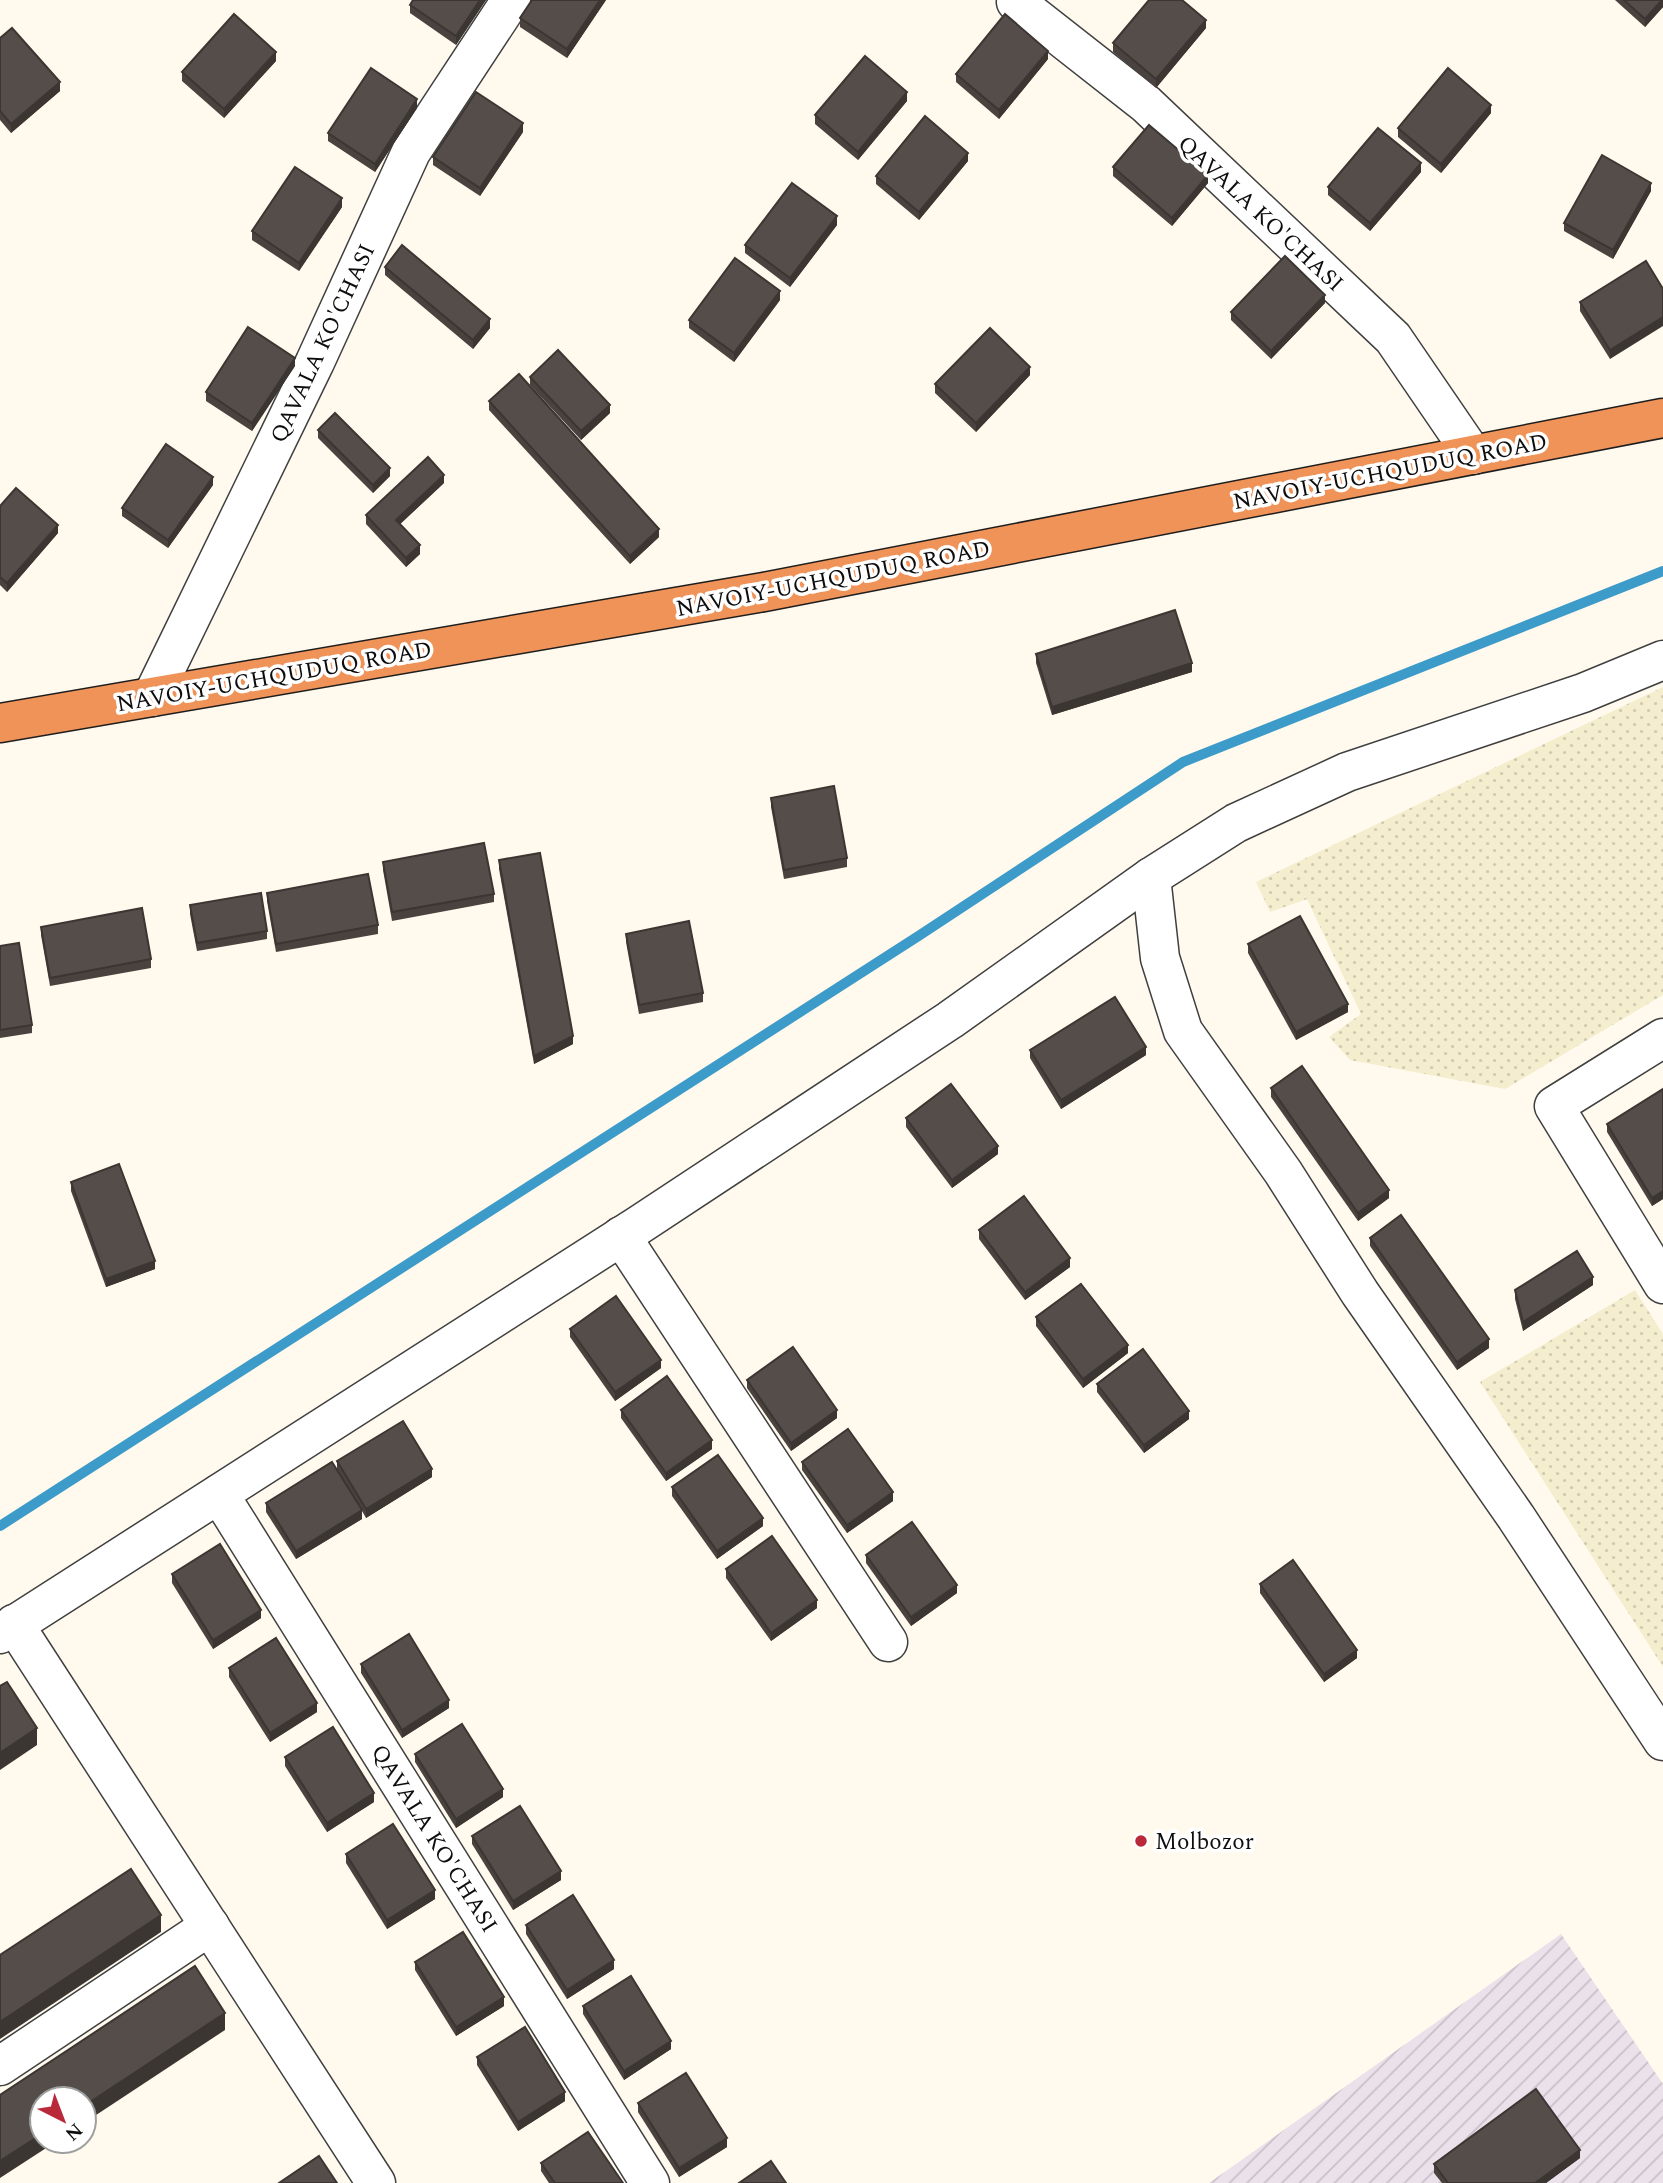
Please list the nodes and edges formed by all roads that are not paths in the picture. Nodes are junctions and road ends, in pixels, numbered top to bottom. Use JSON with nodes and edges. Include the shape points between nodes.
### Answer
{"nodes":[{"id":1,"x":511,"y":0,"type":"edge"},
{"id":2,"x":1016,"y":2,"type":"dead end"},
{"id":3,"x":1663,"y":418,"type":"edge"},
{"id":4,"x":1473,"y":455,"type":"junction"},
{"id":5,"x":1663,"y":660,"type":"edge"},
{"id":6,"x":152,"y":697,"type":"junction"},
{"id":7,"x":0,"y":723,"type":"edge"},
{"id":8,"x":1151,"y":877,"type":"junction"},
{"id":9,"x":1663,"y":1038,"type":"edge"},
{"id":10,"x":621,"y":1236,"type":"junction"},
{"id":11,"x":1663,"y":1284,"type":"edge"},
{"id":12,"x":219,"y":1494,"type":"junction"},
{"id":13,"x":7,"y":1629,"type":"edge"},
{"id":14,"x":888,"y":1642,"type":"dead end"},
{"id":15,"x":1663,"y":1741,"type":"edge"},
{"id":16,"x":210,"y":1926,"type":"junction"},
{"id":17,"x":0,"y":2066,"type":"edge"},
{"id":18,"x":376,"y":2183,"type":"edge"},
{"id":19,"x":650,"y":2183,"type":"edge"}],
"edges":[{"from":1,"to":6,"type":"street","name":"QAVALA KO'CHASI","via":[[411,152]]},
{"from":2,"to":4,"type":"street","name":"QAVALA KO'CHASI","via":[[1146,104],[1393,338]]},
{"from":3,"to":4,"type":"highway","name":"NAVOIY-UCHQUDUQ ROAD"},
{"from":4,"to":6,"type":"highway","name":"NAVOIY-UCHQUDUQ ROAD","via":[[764,592]]},
{"from":5,"to":8,"type":"street","via":[[1583,693],[1347,772],[1236,823]]},
{"from":6,"to":7,"type":"highway","name":"NAVOIY-UCHQUDUQ ROAD"},
{"from":8,"to":10,"type":"street","via":[[950,1020]]},
{"from":8,"to":15,"type":"street","via":[[1160,958],[1183,1031],[1283,1172]]},
{"from":9,"to":11,"type":"street","via":[[1554,1106]]},
{"from":10,"to":12,"type":"street"},
{"from":10,"to":14,"type":"street"},
{"from":12,"to":13,"type":"street"},
{"from":12,"to":19,"type":"street","name":"QAVALA KO'CHASI"},
{"from":13,"to":16,"type":"street"},
{"from":16,"to":17,"type":"street"},
{"from":16,"to":18,"type":"street"}]}
